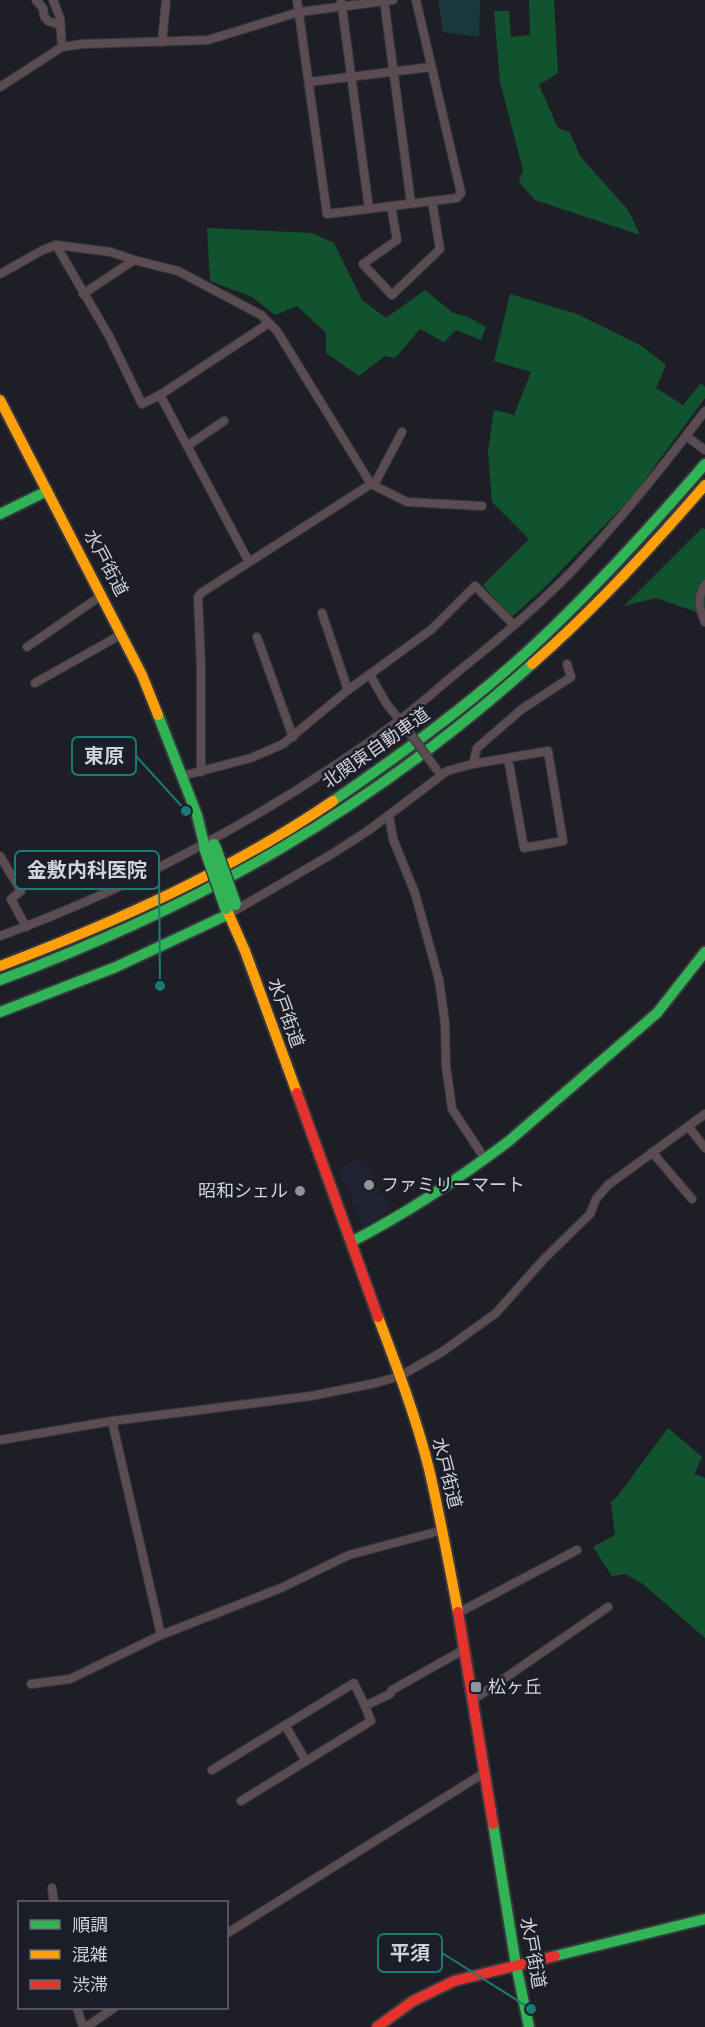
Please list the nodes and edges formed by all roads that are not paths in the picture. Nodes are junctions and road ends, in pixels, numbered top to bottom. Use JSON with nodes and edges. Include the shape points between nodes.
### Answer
{"nodes":[{"id":1,"x":36,"y":0,"type":"edge"},
{"id":2,"x":53,"y":0,"type":"edge"},
{"id":3,"x":297,"y":0,"type":"edge"},
{"id":4,"x":387,"y":0,"type":"edge"},
{"id":5,"x":416,"y":0,"type":"edge"},
{"id":6,"x":166,"y":1,"type":"edge"},
{"id":7,"x":341,"y":4,"type":"edge"},
{"id":8,"x":299,"y":12,"type":"junction"},
{"id":9,"x":60,"y":25,"type":"junction"},
{"id":10,"x":162,"y":42,"type":"junction"},
{"id":11,"x":62,"y":47,"type":"junction"},
{"id":12,"x":431,"y":67,"type":"junction"},
{"id":13,"x":394,"y":71,"type":"junction"},
{"id":14,"x":351,"y":77,"type":"junction"},
{"id":15,"x":309,"y":82,"type":"junction"},
{"id":16,"x":0,"y":87,"type":"edge"},
{"id":17,"x":432,"y":201,"type":"junction"},
{"id":18,"x":411,"y":203,"type":"junction"},
{"id":19,"x":391,"y":206,"type":"junction"},
{"id":20,"x":369,"y":208,"type":"junction"},
{"id":21,"x":56,"y":245,"type":"junction"},
{"id":22,"x":134,"y":260,"type":"junction"},
{"id":23,"x":0,"y":274,"type":"edge"},
{"id":24,"x":83,"y":294,"type":"junction"},
{"id":25,"x":269,"y":323,"type":"junction"},
{"id":26,"x":160,"y":395,"type":"junction"},
{"id":27,"x":0,"y":400,"type":"edge"},
{"id":28,"x":705,"y":411,"type":"edge"},
{"id":29,"x":224,"y":421,"type":"dead end"},
{"id":30,"x":402,"y":432,"type":"dead end"},
{"id":31,"x":688,"y":437,"type":"junction"},
{"id":32,"x":187,"y":446,"type":"junction"},
{"id":33,"x":705,"y":450,"type":"edge"},
{"id":34,"x":705,"y":465,"type":"edge"},
{"id":35,"x":373,"y":484,"type":"junction"},
{"id":36,"x":705,"y":485,"type":"edge"},
{"id":37,"x":47,"y":491,"type":"junction"},
{"id":38,"x":482,"y":506,"type":"dead end"},
{"id":39,"x":0,"y":514,"type":"edge"},
{"id":40,"x":249,"y":562,"type":"junction"},
{"id":41,"x":705,"y":584,"type":"edge"},
{"id":42,"x":102,"y":595,"type":"junction"},
{"id":43,"x":322,"y":613,"type":"dead end"},
{"id":44,"x":705,"y":622,"type":"edge"},
{"id":45,"x":514,"y":625,"type":"junction"},
{"id":46,"x":122,"y":634,"type":"junction"},
{"id":47,"x":257,"y":637,"type":"dead end"},
{"id":48,"x":27,"y":647,"type":"dead end"},
{"id":49,"x":567,"y":664,"type":"dead end"},
{"id":50,"x":370,"y":675,"type":"junction"},
{"id":51,"x":35,"y":683,"type":"dead end"},
{"id":52,"x":348,"y":690,"type":"junction"},
{"id":53,"x":401,"y":722,"type":"junction"},
{"id":54,"x":293,"y":737,"type":"junction"},
{"id":55,"x":508,"y":758,"type":"junction"},
{"id":56,"x":473,"y":764,"type":"junction"},
{"id":57,"x":201,"y":772,"type":"junction"},
{"id":58,"x":439,"y":772,"type":"junction"},
{"id":59,"x":182,"y":776,"type":"junction"},
{"id":60,"x":389,"y":815,"type":"junction"},
{"id":61,"x":209,"y":843,"type":"junction"},
{"id":62,"x":0,"y":856,"type":"edge"},
{"id":63,"x":232,"y":909,"type":"junction"},
{"id":64,"x":26,"y":927,"type":"junction"},
{"id":65,"x":0,"y":936,"type":"edge"},
{"id":66,"x":705,"y":952,"type":"edge"},
{"id":67,"x":0,"y":966,"type":"edge"},
{"id":68,"x":0,"y":980,"type":"edge"},
{"id":69,"x":0,"y":1012,"type":"edge"},
{"id":70,"x":705,"y":1114,"type":"edge"},
{"id":71,"x":688,"y":1126,"type":"junction"},
{"id":72,"x":705,"y":1148,"type":"edge"},
{"id":73,"x":652,"y":1152,"type":"junction"},
{"id":74,"x":485,"y":1159,"type":"junction"},
{"id":75,"x":692,"y":1199,"type":"dead end"},
{"id":76,"x":351,"y":1242,"type":"junction"},
{"id":77,"x":400,"y":1376,"type":"junction"},
{"id":78,"x":112,"y":1421,"type":"junction"},
{"id":79,"x":0,"y":1440,"type":"edge"},
{"id":80,"x":443,"y":1530,"type":"junction"},
{"id":81,"x":577,"y":1550,"type":"dead end"},
{"id":82,"x":608,"y":1607,"type":"dead end"},
{"id":83,"x":458,"y":1613,"type":"junction"},
{"id":84,"x":161,"y":1635,"type":"junction"},
{"id":85,"x":465,"y":1649,"type":"junction"},
{"id":86,"x":31,"y":1684,"type":"dead end"},
{"id":87,"x":473,"y":1700,"type":"junction"},
{"id":88,"x":365,"y":1706,"type":"junction"},
{"id":89,"x":285,"y":1725,"type":"junction"},
{"id":90,"x":306,"y":1761,"type":"junction"},
{"id":91,"x":212,"y":1770,"type":"dead end"},
{"id":92,"x":484,"y":1773,"type":"junction"},
{"id":93,"x":241,"y":1801,"type":"dead end"},
{"id":94,"x":52,"y":1888,"type":"dead end"},
{"id":95,"x":54,"y":1901,"type":"edge"},
{"id":96,"x":705,"y":1919,"type":"edge"},
{"id":97,"x":228,"y":1933,"type":"edge"},
{"id":98,"x":516,"y":1965,"type":"junction"},
{"id":99,"x":78,"y":2009,"type":"edge"},
{"id":100,"x":111,"y":2009,"type":"edge"},
{"id":101,"x":85,"y":2027,"type":"edge"},
{"id":102,"x":377,"y":2027,"type":"edge"},
{"id":103,"x":529,"y":2027,"type":"edge"}],
"edges":[{"from":1,"to":9,"type":"street","via":[[48,21]]},
{"from":2,"to":9,"type":"street"},
{"from":3,"to":8,"type":"street"},
{"from":4,"to":7,"type":"street"},
{"from":4,"to":13,"type":"street"},
{"from":5,"to":12,"type":"street"},
{"from":6,"to":10,"type":"street"},
{"from":7,"to":8,"type":"street"},
{"from":7,"to":14,"type":"street"},
{"from":8,"to":10,"type":"street","via":[[208,40]]},
{"from":8,"to":15,"type":"street"},
{"from":9,"to":11,"type":"street"},
{"from":10,"to":11,"type":"street"},
{"from":11,"to":16,"type":"street"},
{"from":12,"to":13,"type":"street"},
{"from":12,"to":17,"type":"street","via":[[461,193],[457,198]]},
{"from":13,"to":14,"type":"street"},
{"from":13,"to":18,"type":"street"},
{"from":14,"to":15,"type":"street"},
{"from":14,"to":20,"type":"street"},
{"from":15,"to":20,"type":"street","via":[[327,214]]},
{"from":17,"to":18,"type":"street"},
{"from":17,"to":19,"type":"street","via":[[440,249],[392,295],[363,264],[397,240]]},
{"from":18,"to":19,"type":"street"},
{"from":19,"to":20,"type":"street"},
{"from":21,"to":22,"type":"street","via":[[111,252]]},
{"from":21,"to":23,"type":"street"},
{"from":21,"to":24,"type":"street"},
{"from":22,"to":24,"type":"street"},
{"from":22,"to":25,"type":"street","via":[[178,270]]},
{"from":24,"to":26,"type":"street","via":[[142,404]]},
{"from":25,"to":26,"type":"street"},
{"from":25,"to":35,"type":"street"},
{"from":26,"to":32,"type":"street"},
{"from":27,"to":37,"type":"main road","name":"水戸街道"},
{"from":28,"to":31,"type":"street"},
{"from":29,"to":32,"type":"street"},
{"from":30,"to":35,"type":"street"},
{"from":31,"to":33,"type":"street"},
{"from":31,"to":45,"type":"street","via":[[626,513]]},
{"from":32,"to":40,"type":"street"},
{"from":34,"to":67,"type":"main road","name":"北関東自動車道","via":[[628,552],[535,645],[378,771],[249,852],[175,892]]},
{"from":35,"to":38,"type":"street","via":[[407,502]]},
{"from":35,"to":40,"type":"street"},
{"from":36,"to":68,"type":"main road","name":"北関東自動車道","via":[[638,561],[537,662],[386,780],[264,859],[182,903],[115,935]]},
{"from":37,"to":39,"type":"main road"},
{"from":37,"to":42,"type":"main road","name":"水戸街道"},
{"from":40,"to":57,"type":"street","via":[[198,597]]},
{"from":41,"to":44,"type":"street","via":[[699,596]]},
{"from":42,"to":46,"type":"main road","name":"水戸街道"},
{"from":42,"to":48,"type":"street"},
{"from":43,"to":52,"type":"street"},
{"from":45,"to":50,"type":"street","via":[[475,586],[432,629]]},
{"from":45,"to":53,"type":"street"},
{"from":46,"to":51,"type":"street"},
{"from":46,"to":59,"type":"main road","name":"水戸街道"},
{"from":47,"to":54,"type":"street"},
{"from":49,"to":56,"type":"street","via":[[571,677],[522,709],[477,748]]},
{"from":50,"to":52,"type":"street"},
{"from":50,"to":53,"type":"street"},
{"from":52,"to":54,"type":"street"},
{"from":53,"to":58,"type":"street","bridge":true},
{"from":53,"to":61,"type":"street"},
{"from":54,"to":57,"type":"street","via":[[273,750]]},
{"from":55,"to":55,"type":"street","via":[[525,848],[563,841],[548,751]]},
{"from":55,"to":56,"type":"street"},
{"from":56,"to":58,"type":"street"},
{"from":57,"to":59,"type":"street"},
{"from":58,"to":60,"type":"street"},
{"from":59,"to":61,"type":"main road","name":"水戸街道"},
{"from":60,"to":63,"type":"street","via":[[332,854]]},
{"from":60,"to":74,"type":"street","via":[[439,980],[452,1109]]},
{"from":61,"to":63,"type":"main road","name":"水戸街道","bridge":true},
{"from":61,"to":64,"type":"street"},
{"from":62,"to":64,"type":"street","via":[[21,891],[11,899]]},
{"from":63,"to":69,"type":"main road","via":[[141,956]]},
{"from":63,"to":76,"type":"main road","name":"水戸街道"},
{"from":64,"to":65,"type":"street"},
{"from":66,"to":74,"type":"main road","via":[[640,1029]]},
{"from":70,"to":71,"type":"street"},
{"from":71,"to":72,"type":"street"},
{"from":71,"to":73,"type":"street"},
{"from":73,"to":75,"type":"street"},
{"from":73,"to":77,"type":"street","via":[[608,1185],[590,1214],[496,1313]]},
{"from":74,"to":76,"type":"main road"},
{"from":76,"to":77,"type":"main road","name":"水戸街道"},
{"from":77,"to":78,"type":"street","via":[[311,1396]]},
{"from":77,"to":80,"type":"main road","name":"水戸街道"},
{"from":78,"to":79,"type":"street"},
{"from":78,"to":84,"type":"street"},
{"from":80,"to":83,"type":"main road","name":"水戸街道"},
{"from":80,"to":84,"type":"street","via":[[349,1555],[281,1588]]},
{"from":81,"to":83,"type":"street"},
{"from":82,"to":87,"type":"street"},
{"from":83,"to":85,"type":"main road","name":"水戸街道"},
{"from":84,"to":86,"type":"street","via":[[70,1679]]},
{"from":85,"to":87,"type":"main road","name":"水戸街道"},
{"from":85,"to":88,"type":"street"},
{"from":87,"to":92,"type":"main road","name":"水戸街道"},
{"from":88,"to":89,"type":"street","via":[[354,1683]]},
{"from":88,"to":90,"type":"street","via":[[370,1721]]},
{"from":89,"to":90,"type":"street"},
{"from":89,"to":91,"type":"street"},
{"from":90,"to":93,"type":"street"},
{"from":92,"to":97,"type":"street"},
{"from":92,"to":98,"type":"main road","name":"水戸街道"},
{"from":94,"to":95,"type":"street"},
{"from":96,"to":98,"type":"main road"},
{"from":98,"to":102,"type":"main road","via":[[437,1989]]},
{"from":98,"to":103,"type":"main road","name":"水戸街道"},
{"from":99,"to":101,"type":"street"},
{"from":100,"to":101,"type":"street"}]}
